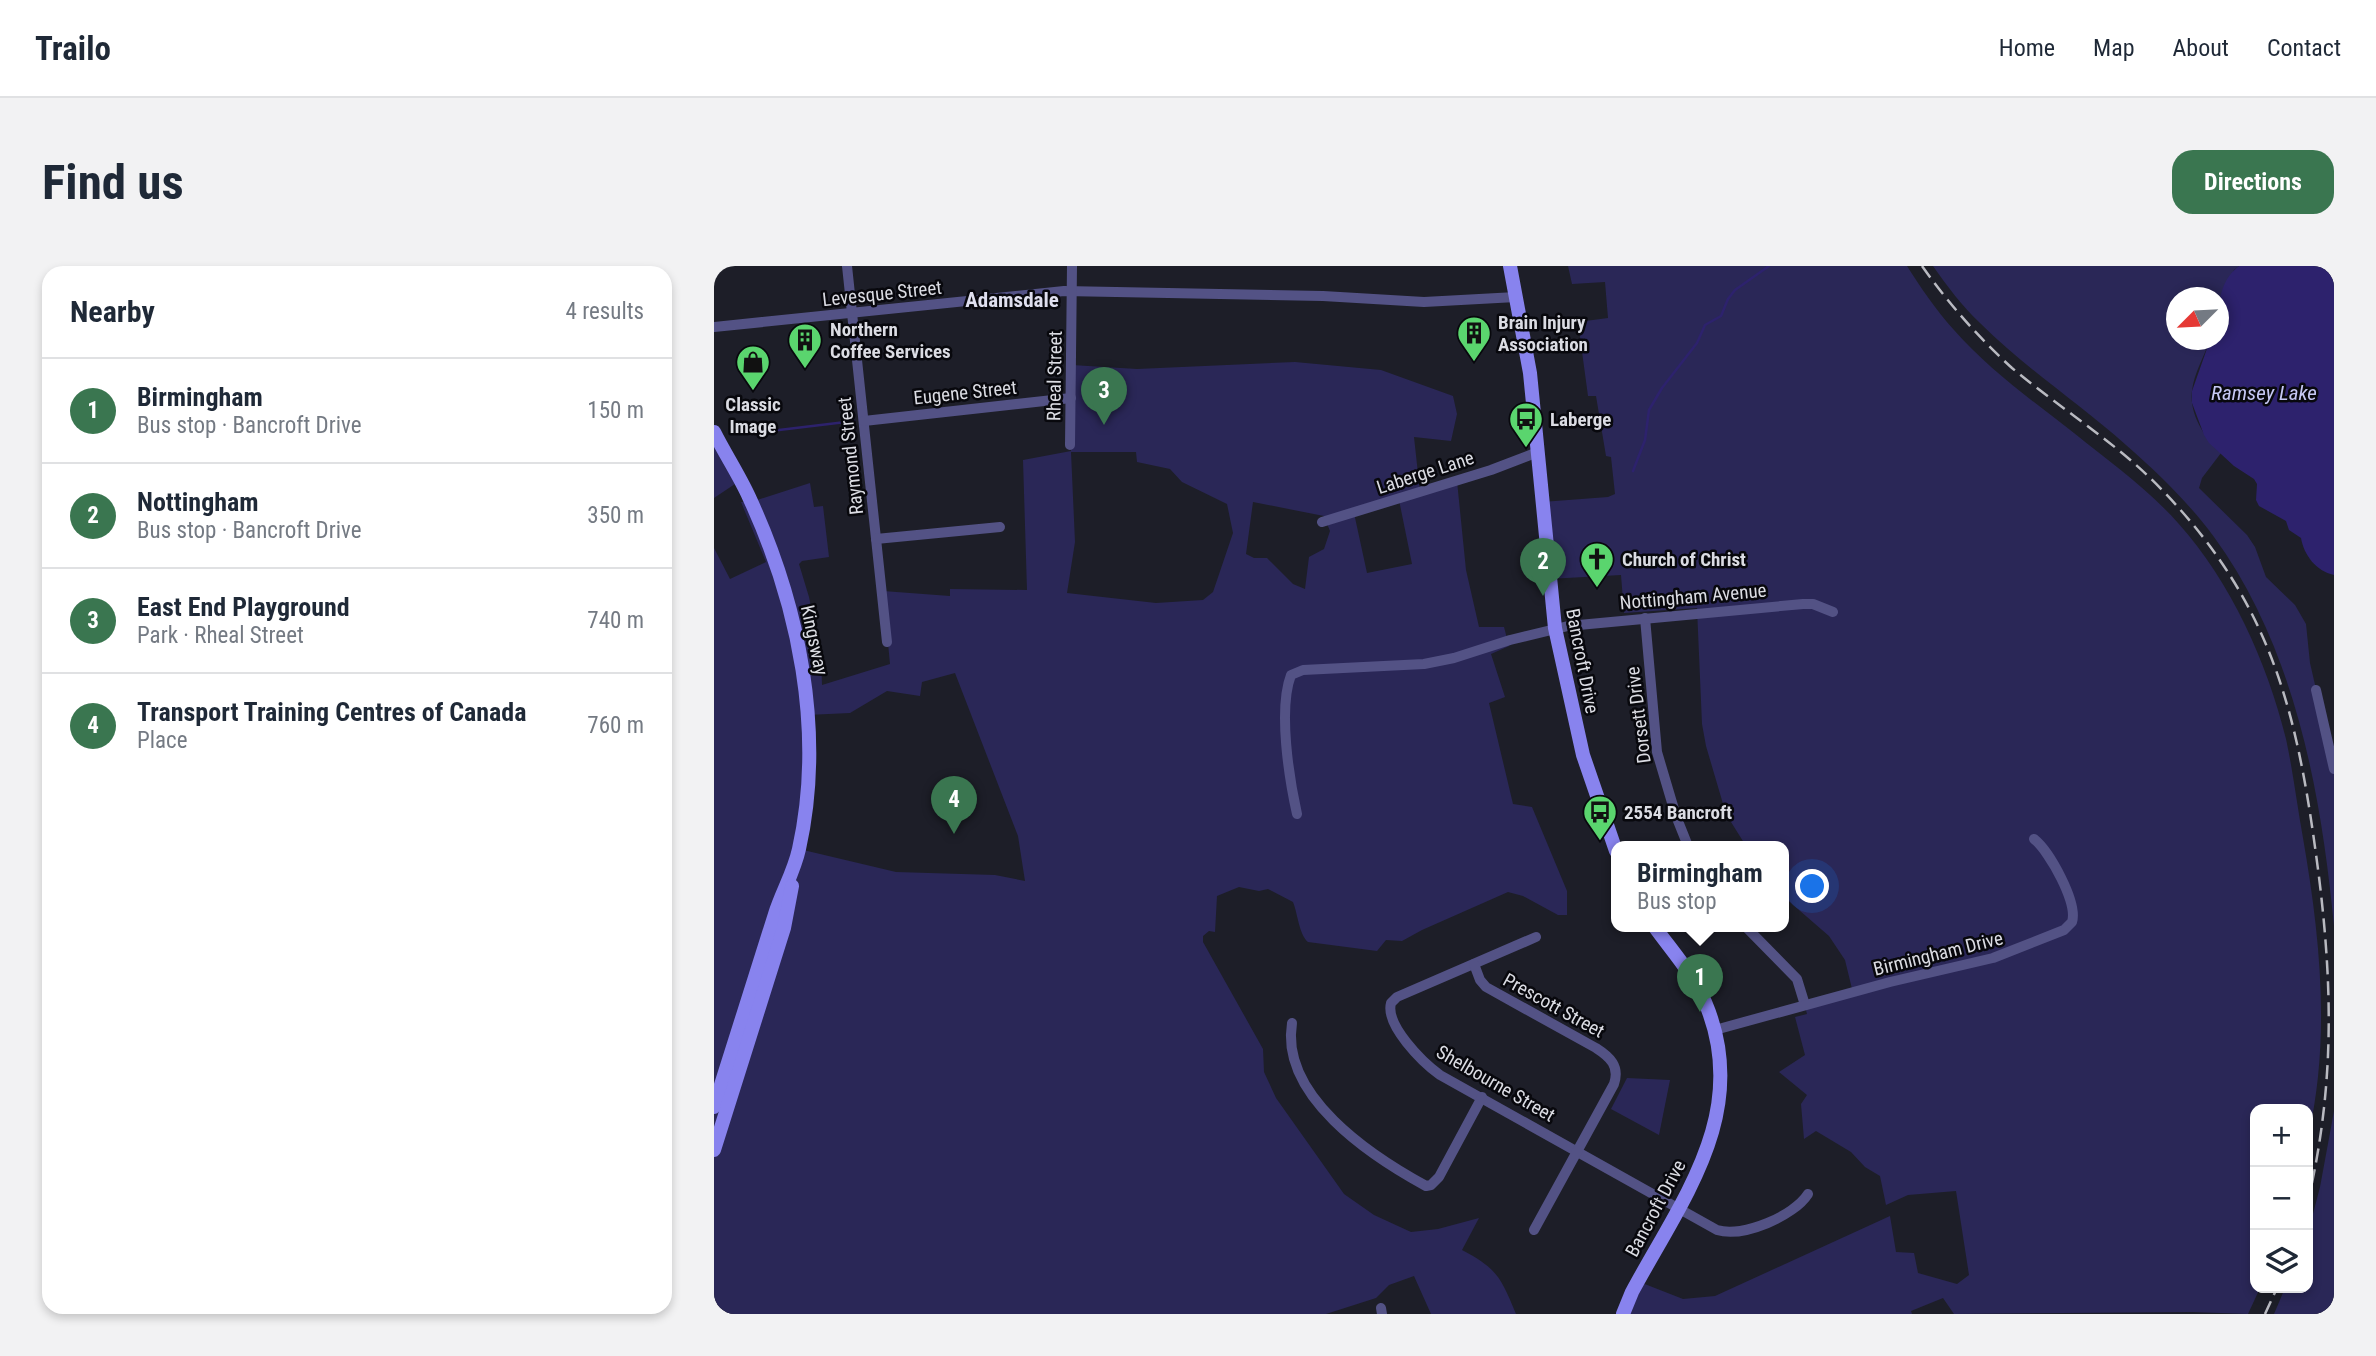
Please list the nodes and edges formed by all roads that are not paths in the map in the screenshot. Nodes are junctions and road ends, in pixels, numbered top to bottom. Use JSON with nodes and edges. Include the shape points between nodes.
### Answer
{"nodes":[{"id":1,"x":847,"y":266,"type":"edge"},
{"id":2,"x":1072,"y":266,"type":"edge"},
{"id":3,"x":1510,"y":266,"type":"edge"},
{"id":4,"x":1073,"y":290,"type":"junction"},
{"id":5,"x":1516,"y":297,"type":"junction"},
{"id":6,"x":852,"y":314,"type":"junction"},
{"id":7,"x":714,"y":327,"type":"edge"},
{"id":8,"x":1071,"y":398,"type":"junction"},
{"id":9,"x":864,"y":421,"type":"junction"},
{"id":10,"x":715,"y":435,"type":"edge"},
{"id":11,"x":1070,"y":445,"type":"dead end"},
{"id":12,"x":1538,"y":453,"type":"junction"},
{"id":13,"x":1322,"y":522,"type":"dead end"},
{"id":14,"x":1000,"y":527,"type":"dead end"},
{"id":15,"x":876,"y":539,"type":"junction"},
{"id":16,"x":1833,"y":612,"type":"dead end"},
{"id":17,"x":1645,"y":618,"type":"junction"},
{"id":18,"x":1555,"y":628,"type":"junction"},
{"id":19,"x":887,"y":642,"type":"dead end"},
{"id":20,"x":2316,"y":690,"type":"dead end"},
{"id":21,"x":2334,"y":769,"type":"edge"},
{"id":22,"x":1297,"y":814,"type":"dead end"},
{"id":23,"x":2034,"y":839,"type":"dead end"},
{"id":24,"x":1613,"y":841,"type":"edge"},
{"id":25,"x":1686,"y":841,"type":"edge"},
{"id":26,"x":795,"y":864,"type":"junction"},
{"id":27,"x":1658,"y":932,"type":"edge"},
{"id":28,"x":1751,"y":932,"type":"edge"},
{"id":29,"x":1536,"y":937,"type":"dead end"},
{"id":30,"x":1474,"y":964,"type":"junction"},
{"id":31,"x":1805,"y":1005,"type":"junction"},
{"id":32,"x":1292,"y":1023,"type":"dead end"},
{"id":33,"x":1715,"y":1030,"type":"junction"},
{"id":34,"x":1482,"y":1097,"type":"junction"},
{"id":35,"x":714,"y":1107,"type":"edge"},
{"id":36,"x":714,"y":1150,"type":"edge"},
{"id":37,"x":1577,"y":1151,"type":"junction"},
{"id":38,"x":1808,"y":1194,"type":"dead end"},
{"id":39,"x":1678,"y":1208,"type":"junction"},
{"id":40,"x":1534,"y":1230,"type":"dead end"},
{"id":41,"x":1623,"y":1314,"type":"edge"}],
"edges":[{"from":1,"to":6,"type":"street","name":"Raymond Street"},
{"from":2,"to":4,"type":"street","name":"Rheal Street"},
{"from":3,"to":5,"type":"main road","name":"Bancroft Drive"},
{"from":4,"to":5,"type":"street","name":"Levesque Street","via":[[1424,302]]},
{"from":4,"to":6,"type":"street","name":"Levesque Street"},
{"from":4,"to":8,"type":"street","name":"Rheal Street"},
{"from":5,"to":12,"type":"main road","name":"Bancroft Drive"},
{"from":6,"to":7,"type":"street","name":"Levesque Street"},
{"from":6,"to":9,"type":"street","name":"Raymond Street"},
{"from":8,"to":9,"type":"street","name":"Eugene Street"},
{"from":8,"to":11,"type":"street","name":"Rheal Street"},
{"from":9,"to":15,"type":"street","name":"Raymond Street"},
{"from":10,"to":26,"type":"main road","name":"Kingsway","via":[[768,542],[802,664],[809,768]]},
{"from":12,"to":13,"type":"street","name":"Laberge Lane"},
{"from":12,"to":18,"type":"main road","name":"Bancroft Drive"},
{"from":14,"to":15,"type":"street"},
{"from":15,"to":19,"type":"street","name":"Raymond Street"},
{"from":16,"to":17,"type":"street","name":"Nottingham Avenue","via":[[1803,604]]},
{"from":17,"to":18,"type":"street","name":"Nottingham Avenue"},
{"from":17,"to":25,"type":"street","name":"Dorsett Drive","via":[[1657,752]]},
{"from":18,"to":22,"type":"street","name":"Nottingham Avenue","via":[[1454,658],[1304,670],[1291,675],[1286,724]]},
{"from":18,"to":24,"type":"main road","name":"Bancroft Drive","via":[[1583,755]]},
{"from":20,"to":21,"type":"street"},
{"from":23,"to":31,"type":"street","name":"Birmingham Drive","via":[[2050,857],[2073,908],[2072,922],[2064,930],[1993,958]]},
{"from":26,"to":35,"type":"main road","name":"Kingsway"},
{"from":26,"to":36,"type":"main road","name":"Kingsway","via":[[789,911]]},
{"from":27,"to":33,"type":"main road","name":"Bancroft Drive","via":[[1699,991]]},
{"from":28,"to":31,"type":"street","via":[[1797,979]]},
{"from":29,"to":30,"type":"street","name":"Shelbourne Street"},
{"from":30,"to":34,"type":"street","name":"Shelbourne Street","via":[[1397,997],[1390,1011],[1398,1029],[1430,1068]]},
{"from":30,"to":37,"type":"street","name":"Prescott Street","via":[[1486,987],[1596,1048],[1613,1063],[1614,1084]]},
{"from":31,"to":33,"type":"street","name":"Birmingham Drive"},
{"from":32,"to":34,"type":"street","via":[[1293,1060],[1336,1123],[1378,1157],[1426,1185],[1439,1177]]},
{"from":33,"to":39,"type":"main road","name":"Bancroft Drive","via":[[1721,1074],[1717,1120],[1706,1154]]},
{"from":34,"to":37,"type":"street","name":"Shelbourne Street"},
{"from":37,"to":39,"type":"street","name":"Shelbourne Street"},
{"from":37,"to":40,"type":"street"},
{"from":38,"to":39,"type":"street","name":"Shelbourne Street","via":[[1797,1208],[1741,1232],[1717,1230]]},
{"from":39,"to":41,"type":"main road","name":"Bancroft Drive"}]}
